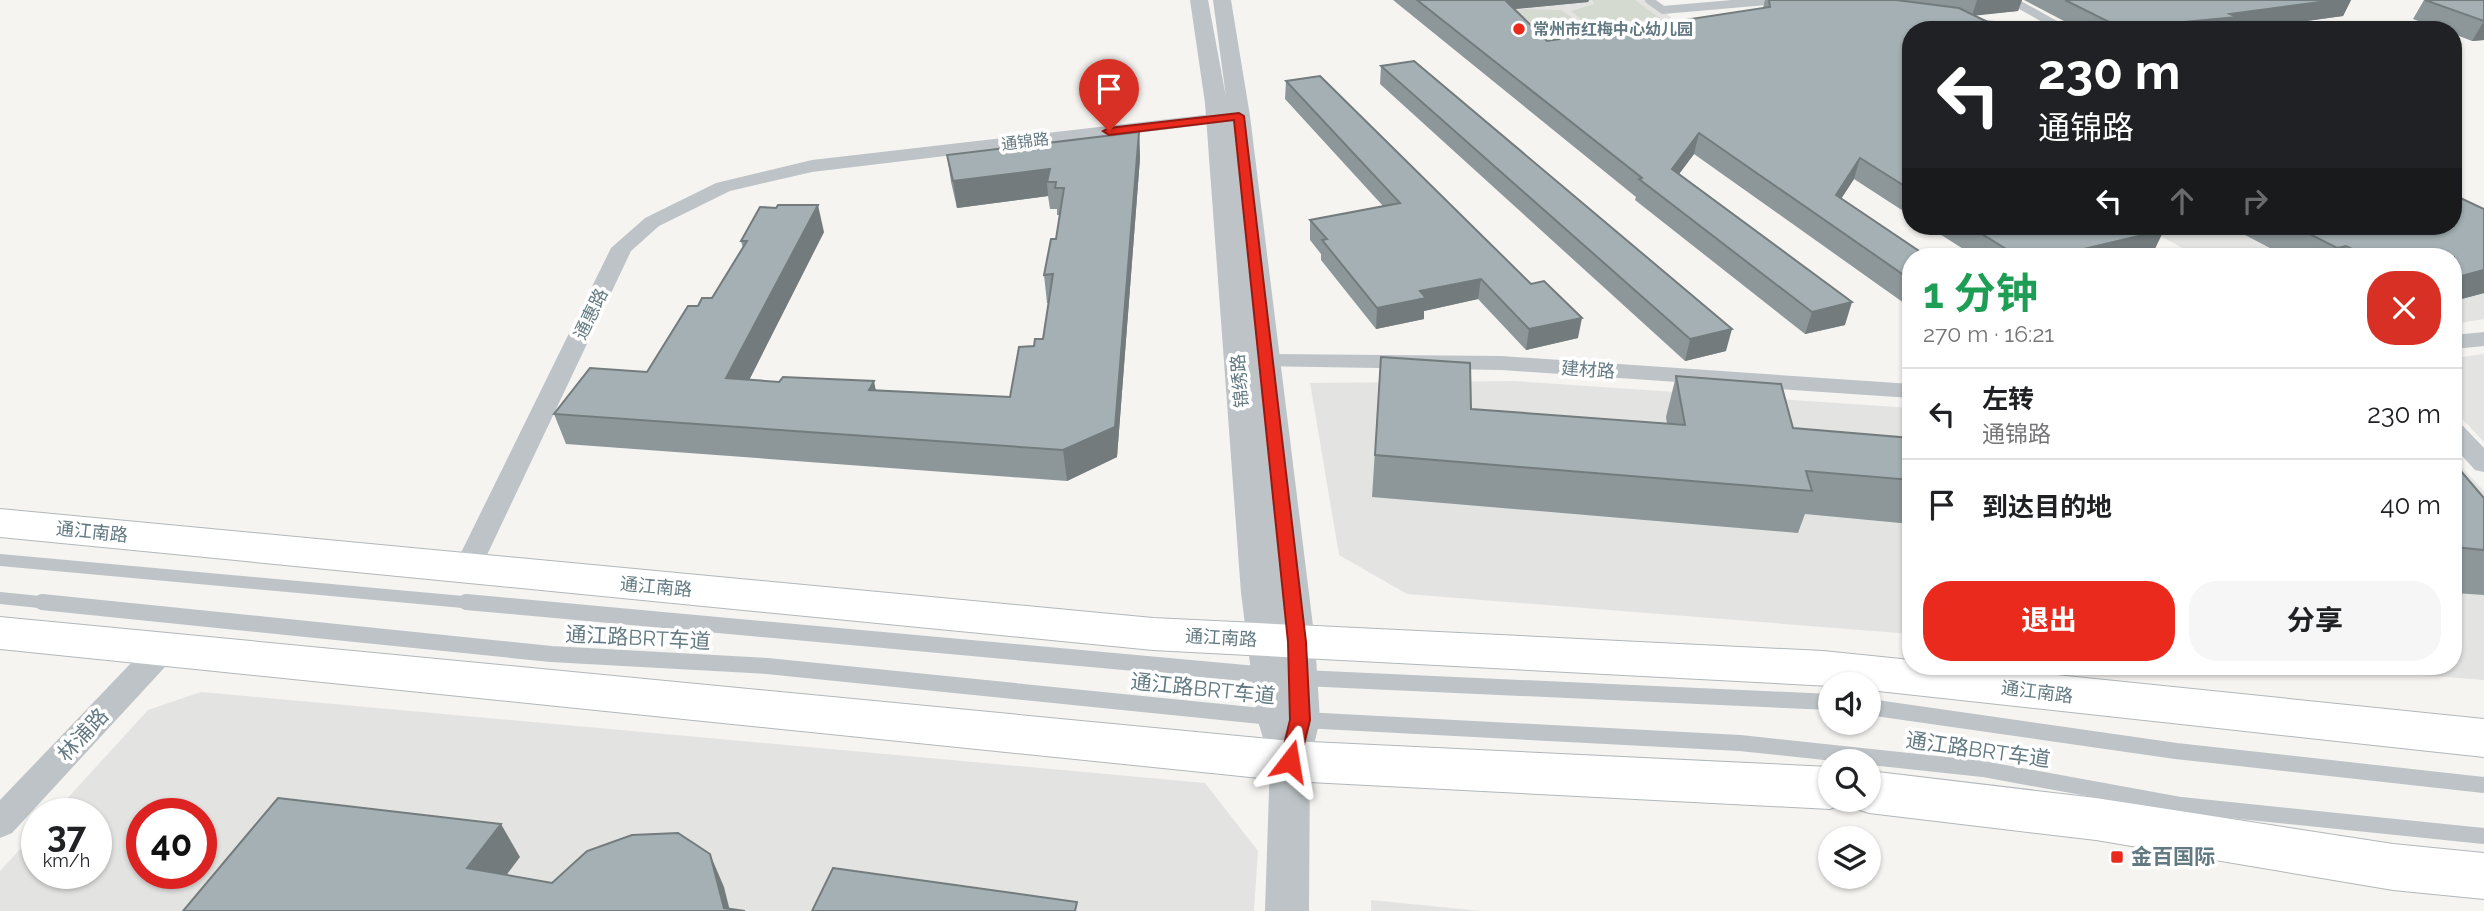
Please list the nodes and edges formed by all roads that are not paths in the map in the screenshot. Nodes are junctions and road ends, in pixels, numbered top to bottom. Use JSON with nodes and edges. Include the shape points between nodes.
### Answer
{"nodes":[{"id":1,"x":1199,"y":0,"type":"edge"},
{"id":2,"x":1222,"y":0,"type":"edge"},
{"id":3,"x":1649,"y":0,"type":"edge"},
{"id":4,"x":1778,"y":0,"type":"edge"},
{"id":5,"x":2011,"y":0,"type":"edge"},
{"id":6,"x":2049,"y":21,"type":"edge"},
{"id":7,"x":1228,"y":117,"type":"junction"},
{"id":8,"x":812,"y":166,"type":"joint"},
{"id":9,"x":2484,"y":339,"type":"edge"},
{"id":10,"x":2462,"y":341,"type":"edge"},
{"id":11,"x":1265,"y":361,"type":"junction"},
{"id":12,"x":1902,"y":390,"type":"edge"},
{"id":13,"x":2462,"y":441,"type":"edge"},
{"id":14,"x":2484,"y":464,"type":"edge"},
{"id":15,"x":0,"y":523,"type":"edge"},
{"id":16,"x":0,"y":560,"type":"edge"},
{"id":17,"x":467,"y":569,"type":"junction"},
{"id":18,"x":0,"y":598,"type":"edge"},
{"id":19,"x":0,"y":632,"type":"edge"},
{"id":20,"x":165,"y":647,"type":"junction"},
{"id":21,"x":1283,"y":659,"type":"junction"},
{"id":22,"x":1818,"y":701,"type":"edge"},
{"id":23,"x":1881,"y":709,"type":"edge"},
{"id":24,"x":1289,"y":733,"type":"junction"},
{"id":25,"x":2484,"y":738,"type":"edge"},
{"id":26,"x":2484,"y":785,"type":"edge"},
{"id":27,"x":1818,"y":787,"type":"edge"},
{"id":28,"x":1881,"y":793,"type":"edge"},
{"id":29,"x":0,"y":823,"type":"edge"},
{"id":30,"x":2484,"y":836,"type":"edge"},
{"id":31,"x":2484,"y":876,"type":"edge"},
{"id":32,"x":1287,"y":911,"type":"edge"}],
"edges":[{"from":1,"to":7,"type":"street","name":"锦绣路"},
{"from":2,"to":7,"type":"street","name":"锦绣路"},
{"from":3,"to":4,"type":"lane","via":[[1663,10]]},
{"from":5,"to":6,"type":"lane"},
{"from":7,"to":8,"type":"street","name":"通锦路"},
{"from":7,"to":11,"type":"street","name":"锦绣路"},
{"from":7,"to":21,"type":"street","name":"锦绣路"},
{"from":8,"to":17,"type":"street","name":"通惠路","via":[[723,187],[652,222],[622,247]]},
{"from":9,"to":10,"type":"street"},
{"from":11,"to":12,"type":"street","name":"建材路","via":[[1502,363]]},
{"from":11,"to":21,"type":"street","name":"锦绣路"},
{"from":13,"to":14,"type":"street"},
{"from":15,"to":17,"type":"main road","name":"通江南路"},
{"from":16,"to":21,"type":"lane","name":"通江路BRT车道"},
{"from":17,"to":21,"type":"main road","name":"通江南路","via":[[1139,633]]},
{"from":18,"to":24,"type":"lane","name":"通江路BRT车道","via":[[551,654],[767,666]]},
{"from":19,"to":20,"type":"main road"},
{"from":20,"to":24,"type":"main road"},
{"from":20,"to":29,"type":"street","name":"林浦路"},
{"from":21,"to":22,"type":"lane","name":"通江路BRT车道"},
{"from":21,"to":24,"type":"street","name":"锦绣路"},
{"from":21,"to":25,"type":"main road","name":"通江南路","via":[[1823,668]]},
{"from":23,"to":26,"type":"lane","name":"通江路BRT车道","via":[[2159,750]]},
{"from":24,"to":27,"type":"main road"},
{"from":24,"to":30,"type":"lane","name":"通江路BRT车道","via":[[1740,743],[1983,769],[2181,805]]},
{"from":24,"to":32,"type":"street","name":"锦绣路"},
{"from":28,"to":31,"type":"main road","via":[[2096,819],[2393,867]]}]}
